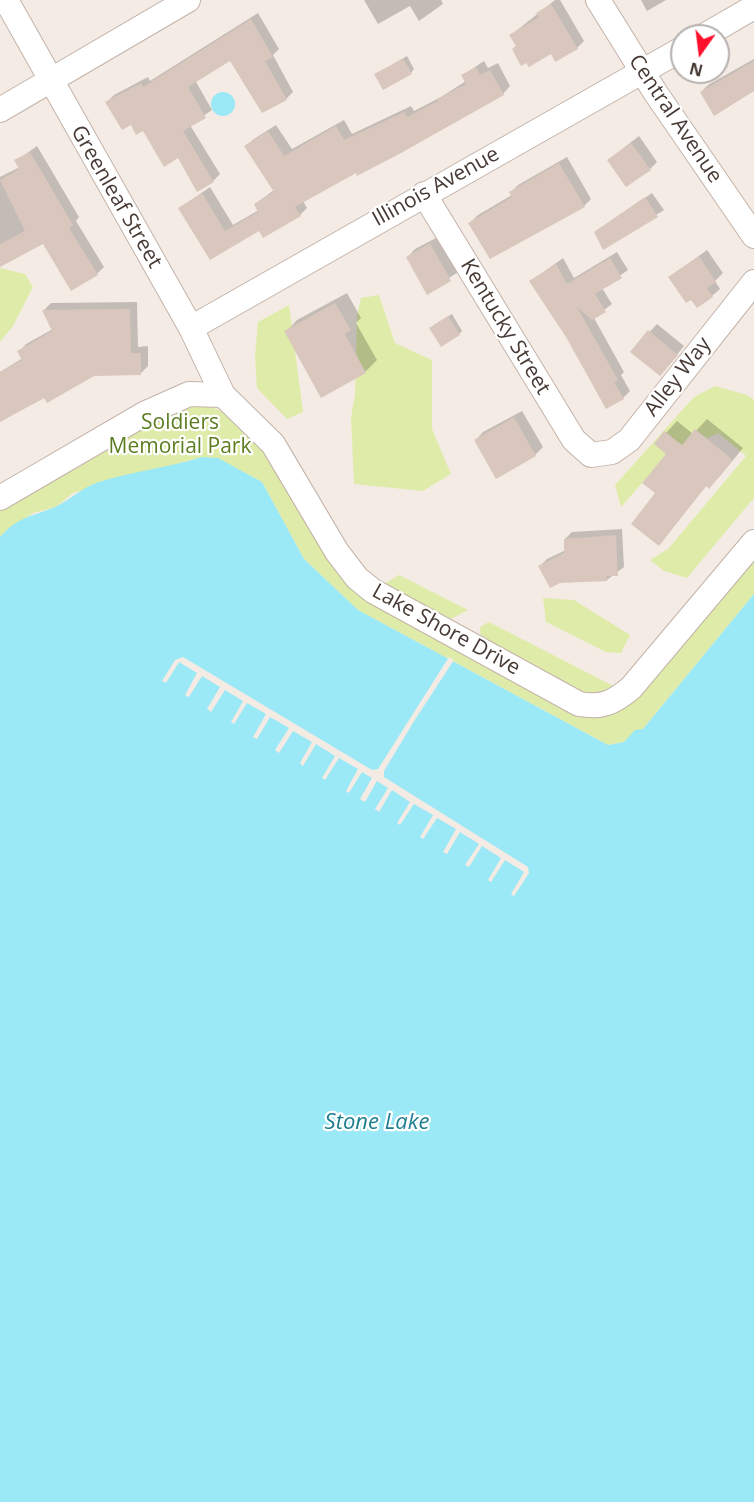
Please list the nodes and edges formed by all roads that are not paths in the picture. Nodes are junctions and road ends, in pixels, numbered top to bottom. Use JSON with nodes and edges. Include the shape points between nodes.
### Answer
{"nodes":[{"id":1,"x":6,"y":0,"type":"edge"},
{"id":2,"x":188,"y":0,"type":"edge"},
{"id":3,"x":598,"y":0,"type":"edge"},
{"id":4,"x":754,"y":7,"type":"edge"},
{"id":5,"x":725,"y":24,"type":"edge"},
{"id":6,"x":670,"y":56,"type":"edge"},
{"id":7,"x":642,"y":72,"type":"junction"},
{"id":8,"x":50,"y":81,"type":"junction"},
{"id":9,"x":0,"y":110,"type":"edge"},
{"id":10,"x":424,"y":194,"type":"junction"},
{"id":11,"x":754,"y":236,"type":"edge"},
{"id":12,"x":754,"y":282,"type":"edge"},
{"id":13,"x":191,"y":328,"type":"junction"},
{"id":14,"x":223,"y":395,"type":"junction"},
{"id":15,"x":591,"y":455,"type":"joint"},
{"id":16,"x":0,"y":498,"type":"edge"},
{"id":17,"x":754,"y":542,"type":"edge"}],
"edges":[{"from":1,"to":8,"type":"street","name":"Greenleaf Street"},
{"from":2,"to":8,"type":"street"},
{"from":3,"to":7,"type":"street","name":"Central Avenue"},
{"from":4,"to":5,"type":"street"},
{"from":6,"to":7,"type":"street","name":"Illinois Avenue"},
{"from":7,"to":10,"type":"street","name":"Illinois Avenue"},
{"from":7,"to":11,"type":"street","name":"Central Avenue"},
{"from":8,"to":9,"type":"street"},
{"from":8,"to":13,"type":"street","name":"Greenleaf Street"},
{"from":10,"to":13,"type":"street","name":"Illinois Avenue"},
{"from":10,"to":15,"type":"street","name":"Kentucky Street","via":[[574,440]]},
{"from":12,"to":15,"type":"street","name":"Alley Way","via":[[629,440],[612,452]]},
{"from":13,"to":14,"type":"street","name":"Greenleaf Street"},
{"from":14,"to":16,"type":"street","via":[[189,394],[144,414]]},
{"from":14,"to":17,"type":"street","name":"Lake Shore Drive","via":[[273,444],[337,552],[365,585],[579,704],[605,706],[616,701]]}]}
